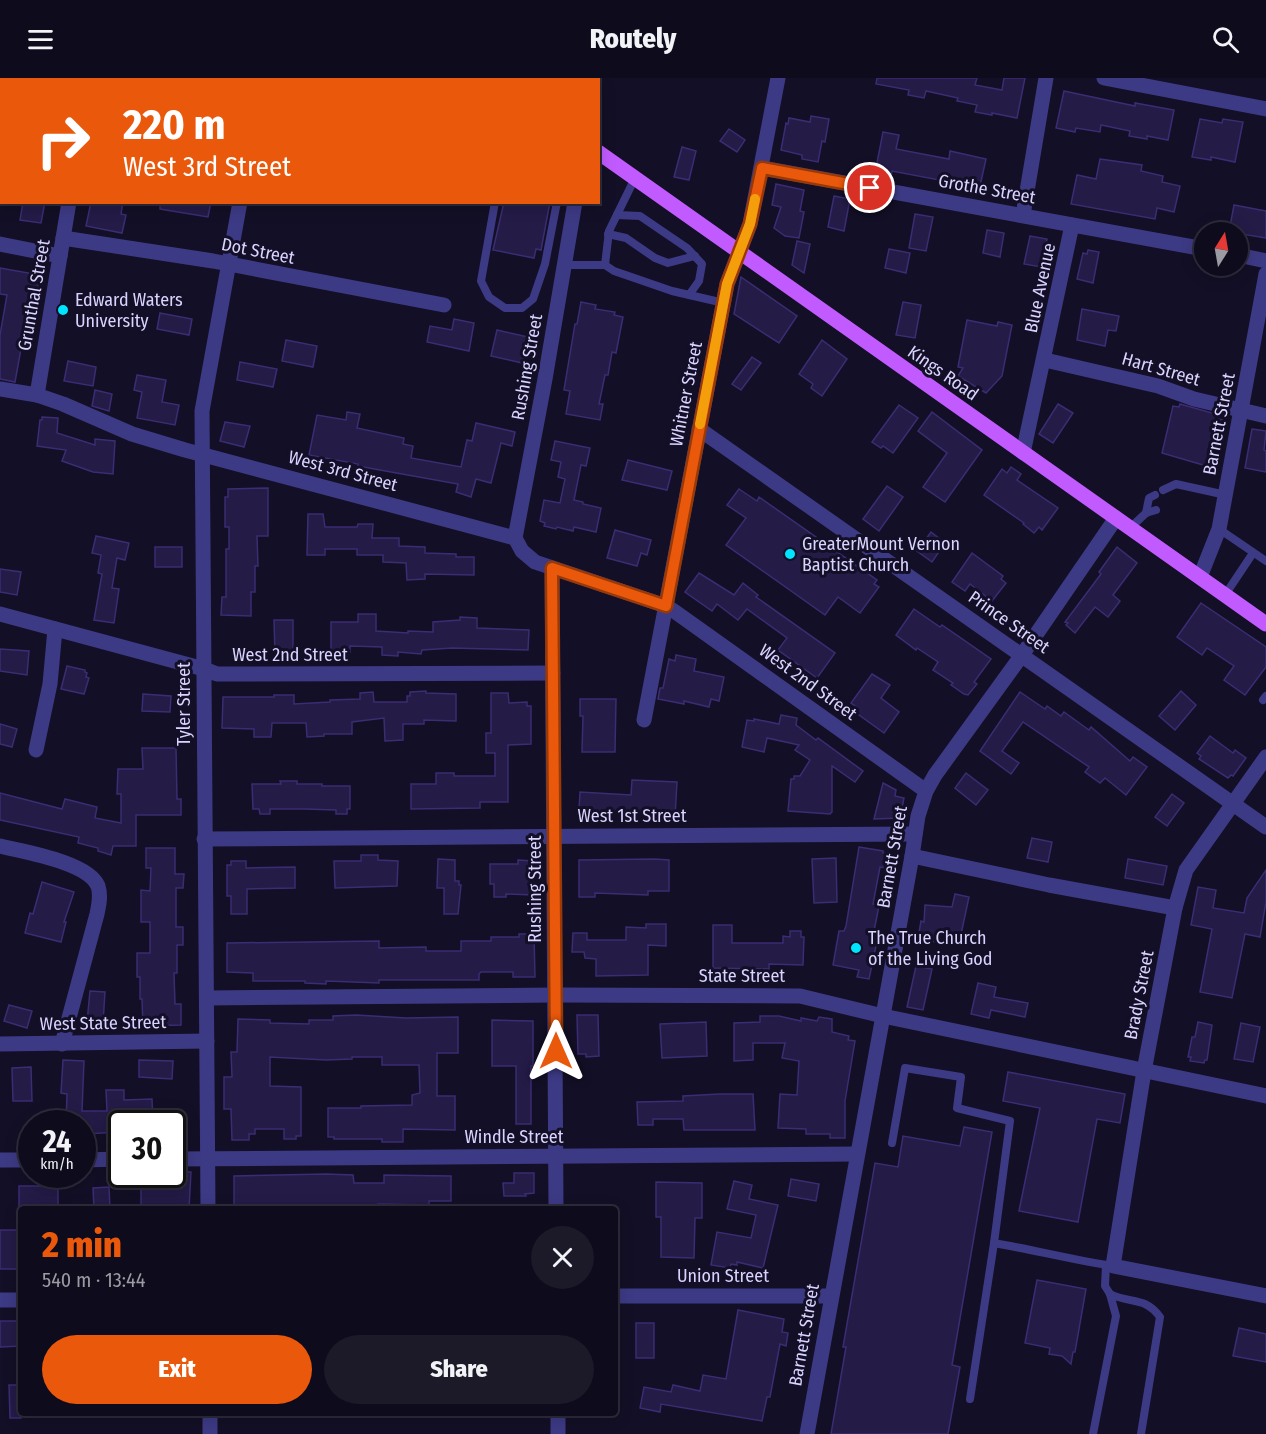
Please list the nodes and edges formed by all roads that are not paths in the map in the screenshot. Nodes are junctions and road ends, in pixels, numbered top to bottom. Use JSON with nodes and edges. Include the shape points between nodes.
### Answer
{"nodes":[{"id":1,"x":778,"y":78,"type":"edge"},
{"id":2,"x":1046,"y":78,"type":"edge"},
{"id":3,"x":1104,"y":78,"type":"edge"},
{"id":4,"x":1266,"y":109,"type":"edge"},
{"id":5,"x":600,"y":153,"type":"edge"},
{"id":6,"x":762,"y":168,"type":"junction"},
{"id":7,"x":635,"y":178,"type":"junction"},
{"id":8,"x":69,"y":204,"type":"edge"},
{"id":9,"x":240,"y":204,"type":"edge"},
{"id":10,"x":495,"y":204,"type":"edge"},
{"id":11,"x":557,"y":204,"type":"edge"},
{"id":12,"x":575,"y":204,"type":"edge"},
{"id":13,"x":617,"y":215,"type":"junction"},
{"id":14,"x":1023,"y":215,"type":"junction"},
{"id":15,"x":1072,"y":225,"type":"junction"},
{"id":16,"x":608,"y":234,"type":"junction"},
{"id":17,"x":63,"y":238,"type":"junction"},
{"id":18,"x":0,"y":244,"type":"edge"},
{"id":19,"x":1194,"y":247,"type":"edge"},
{"id":20,"x":739,"y":252,"type":"junction"},
{"id":21,"x":60,"y":256,"type":"junction"},
{"id":22,"x":695,"y":256,"type":"junction"},
{"id":23,"x":1248,"y":257,"type":"edge"},
{"id":24,"x":1266,"y":261,"type":"edge"},
{"id":25,"x":228,"y":265,"type":"junction"},
{"id":26,"x":565,"y":265,"type":"junction"},
{"id":27,"x":605,"y":265,"type":"junction"},
{"id":28,"x":1266,"y":274,"type":"edge"},
{"id":29,"x":689,"y":295,"type":"junction"},
{"id":30,"x":723,"y":303,"type":"junction"},
{"id":31,"x":444,"y":305,"type":"dead end"},
{"id":32,"x":1045,"y":360,"type":"junction"},
{"id":33,"x":0,"y":388,"type":"edge"},
{"id":34,"x":37,"y":395,"type":"junction"},
{"id":35,"x":1242,"y":411,"type":"junction"},
{"id":36,"x":1266,"y":416,"type":"edge"},
{"id":37,"x":699,"y":429,"type":"junction"},
{"id":38,"x":1023,"y":453,"type":"junction"},
{"id":39,"x":202,"y":454,"type":"junction"},
{"id":40,"x":1191,"y":488,"type":"junction"},
{"id":41,"x":1226,"y":495,"type":"junction"},
{"id":42,"x":1184,"y":496,"type":"dead end"},
{"id":43,"x":1156,"y":510,"type":"dead end"},
{"id":44,"x":1146,"y":513,"type":"junction"},
{"id":45,"x":1116,"y":518,"type":"junction"},
{"id":46,"x":1130,"y":528,"type":"junction"},
{"id":47,"x":1219,"y":529,"type":"junction"},
{"id":48,"x":515,"y":538,"type":"junction"},
{"id":49,"x":1253,"y":553,"type":"junction"},
{"id":50,"x":1266,"y":561,"type":"edge"},
{"id":51,"x":552,"y":568,"type":"junction"},
{"id":52,"x":1200,"y":577,"type":"junction"},
{"id":53,"x":1225,"y":595,"type":"junction"},
{"id":54,"x":666,"y":606,"type":"junction"},
{"id":55,"x":0,"y":614,"type":"edge"},
{"id":56,"x":1266,"y":624,"type":"edge"},
{"id":57,"x":55,"y":629,"type":"junction"},
{"id":58,"x":1022,"y":655,"type":"junction"},
{"id":59,"x":204,"y":669,"type":"junction"},
{"id":60,"x":553,"y":673,"type":"junction"},
{"id":61,"x":644,"y":720,"type":"dead end"},
{"id":62,"x":36,"y":750,"type":"dead end"},
{"id":63,"x":1266,"y":757,"type":"edge"},
{"id":64,"x":926,"y":791,"type":"junction"},
{"id":65,"x":1232,"y":803,"type":"junction"},
{"id":66,"x":1266,"y":827,"type":"edge"},
{"id":67,"x":915,"y":834,"type":"junction"},
{"id":68,"x":555,"y":836,"type":"junction"},
{"id":69,"x":204,"y":839,"type":"junction"},
{"id":70,"x":0,"y":846,"type":"edge"},
{"id":71,"x":912,"y":856,"type":"junction"},
{"id":72,"x":1175,"y":908,"type":"junction"},
{"id":73,"x":556,"y":995,"type":"junction"},
{"id":74,"x":207,"y":998,"type":"junction"},
{"id":75,"x":883,"y":1016,"type":"junction"},
{"id":76,"x":207,"y":1041,"type":"junction"},
{"id":77,"x":0,"y":1044,"type":"edge"},
{"id":78,"x":62,"y":1044,"type":"junction"},
{"id":79,"x":1144,"y":1071,"type":"junction"},
{"id":80,"x":1266,"y":1096,"type":"edge"},
{"id":81,"x":892,"y":1143,"type":"dead end"},
{"id":82,"x":856,"y":1154,"type":"junction"},
{"id":83,"x":555,"y":1157,"type":"junction"},
{"id":84,"x":186,"y":1159,"type":"edge"},
{"id":85,"x":208,"y":1159,"type":"junction"},
{"id":86,"x":0,"y":1160,"type":"edge"},
{"id":87,"x":18,"y":1160,"type":"edge"},
{"id":88,"x":208,"y":1206,"type":"edge"},
{"id":89,"x":556,"y":1206,"type":"edge"},
{"id":90,"x":994,"y":1243,"type":"junction"},
{"id":91,"x":1110,"y":1265,"type":"junction"},
{"id":92,"x":1110,"y":1294,"type":"junction"},
{"id":93,"x":618,"y":1296,"type":"edge"},
{"id":94,"x":831,"y":1296,"type":"junction"},
{"id":95,"x":1266,"y":1296,"type":"edge"},
{"id":96,"x":0,"y":1300,"type":"edge"},
{"id":97,"x":18,"y":1300,"type":"edge"},
{"id":98,"x":970,"y":1399,"type":"dead end"},
{"id":99,"x":210,"y":1416,"type":"edge"},
{"id":100,"x":558,"y":1416,"type":"edge"},
{"id":101,"x":210,"y":1434,"type":"edge"},
{"id":102,"x":558,"y":1434,"type":"edge"},
{"id":103,"x":807,"y":1434,"type":"edge"},
{"id":104,"x":1093,"y":1434,"type":"edge"},
{"id":105,"x":1141,"y":1434,"type":"edge"}],
"edges":[{"from":1,"to":6,"type":"street","name":"Whitner Street"},
{"from":2,"to":14,"type":"street"},
{"from":3,"to":4,"type":"street"},
{"from":5,"to":7,"type":"main road","name":"Kings Road"},
{"from":6,"to":14,"type":"street","name":"Grothe Street"},
{"from":6,"to":20,"type":"street","name":"Whitner Street","via":[[750,224]]},
{"from":7,"to":13,"type":"lane"},
{"from":7,"to":20,"type":"main road","name":"Kings Road"},
{"from":8,"to":17,"type":"street","name":"Grunthal Street"},
{"from":9,"to":25,"type":"street","name":"Tyler Street"},
{"from":10,"to":11,"type":"lane","via":[[481,281],[489,297],[505,308],[522,308],[534,299]]},
{"from":12,"to":26,"type":"street","name":"Rushing Street"},
{"from":13,"to":16,"type":"lane"},
{"from":13,"to":22,"type":"lane","via":[[640,216]]},
{"from":14,"to":15,"type":"street","name":"Grothe Street"},
{"from":15,"to":19,"type":"street","name":"Grothe Street"},
{"from":15,"to":32,"type":"street","name":"Blue Avenue"},
{"from":16,"to":22,"type":"lane","via":[[626,238],[668,263]]},
{"from":16,"to":27,"type":"lane"},
{"from":17,"to":21,"type":"street","name":"Grunthal Street"},
{"from":17,"to":25,"type":"street","name":"Dot Street"},
{"from":18,"to":21,"type":"street"},
{"from":20,"to":30,"type":"street","name":"Whitner Street"},
{"from":20,"to":38,"type":"main road","name":"Kings Road"},
{"from":21,"to":34,"type":"street","name":"Grunthal Street"},
{"from":22,"to":29,"type":"lane","via":[[702,264],[699,281]]},
{"from":23,"to":24,"type":"street"},
{"from":25,"to":31,"type":"street","name":"Dot Street"},
{"from":25,"to":39,"type":"street","name":"Tyler Street","via":[[202,411]]},
{"from":26,"to":27,"type":"lane"},
{"from":26,"to":48,"type":"street","name":"Rushing Street"},
{"from":27,"to":29,"type":"lane"},
{"from":28,"to":35,"type":"street","name":"Barnett Street"},
{"from":29,"to":30,"type":"lane"},
{"from":30,"to":37,"type":"street","name":"Whitner Street"},
{"from":32,"to":35,"type":"street","name":"Hart Street","via":[[1158,386]]},
{"from":32,"to":38,"type":"street","name":"Blue Avenue"},
{"from":33,"to":34,"type":"street","name":"West 3rd Street"},
{"from":34,"to":39,"type":"street","name":"West 3rd Street","via":[[132,434]]},
{"from":35,"to":36,"type":"street","name":"Hart Street"},
{"from":35,"to":41,"type":"street","name":"Barnett Street"},
{"from":37,"to":54,"type":"street","name":"Whitner Street"},
{"from":37,"to":58,"type":"street","name":"Prince Street"},
{"from":38,"to":45,"type":"main road","name":"Kings Road"},
{"from":39,"to":48,"type":"street","name":"West 3rd Street"},
{"from":39,"to":59,"type":"street","name":"Tyler Street"},
{"from":40,"to":41,"type":"lane"},
{"from":40,"to":42,"type":"lane"},
{"from":40,"to":44,"type":"lane","via":[[1176,484],[1149,498]]},
{"from":41,"to":47,"type":"street","name":"Barnett Street"},
{"from":43,"to":44,"type":"lane"},
{"from":44,"to":46,"type":"lane"},
{"from":45,"to":46,"type":"main road","name":"Kings Road"},
{"from":45,"to":58,"type":"street","name":"Barnett Street"},
{"from":46,"to":52,"type":"main road","name":"Kings Road"},
{"from":47,"to":49,"type":"lane"},
{"from":47,"to":52,"type":"street","name":"Barnett Street"},
{"from":48,"to":51,"type":"street","via":[[535,562]]},
{"from":49,"to":50,"type":"lane"},
{"from":49,"to":53,"type":"lane"},
{"from":51,"to":54,"type":"street"},
{"from":51,"to":60,"type":"street","name":"Rushing Street"},
{"from":52,"to":53,"type":"main road","name":"Kings Road"},
{"from":53,"to":56,"type":"main road","name":"Kings Road"},
{"from":54,"to":61,"type":"street","name":"Whitner Street"},
{"from":54,"to":64,"type":"street","name":"West 2nd Street"},
{"from":55,"to":57,"type":"street","name":"West 2nd Street"},
{"from":57,"to":59,"type":"street","name":"West 2nd Street"},
{"from":57,"to":62,"type":"street","via":[[50,684]]},
{"from":58,"to":64,"type":"street","name":"Barnett Street"},
{"from":58,"to":65,"type":"street","name":"Prince Street"},
{"from":59,"to":60,"type":"street","name":"West 2nd Street","via":[[217,674]]},
{"from":59,"to":69,"type":"street","name":"Tyler Street"},
{"from":60,"to":68,"type":"street","name":"Rushing Street"},
{"from":63,"to":65,"type":"street","name":"Brady Street"},
{"from":64,"to":67,"type":"street","name":"Barnett Street"},
{"from":65,"to":66,"type":"street","name":"Prince Street"},
{"from":65,"to":72,"type":"street","name":"Brady Street","via":[[1186,870]]},
{"from":67,"to":68,"type":"street","name":"West 1st Street"},
{"from":67,"to":71,"type":"street","name":"Barnett Street"},
{"from":68,"to":69,"type":"street","name":"West 1st Street"},
{"from":68,"to":73,"type":"street","name":"Rushing Street"},
{"from":69,"to":74,"type":"street","name":"Tyler Street"},
{"from":70,"to":78,"type":"street","via":[[77,867],[98,885],[97,914]]},
{"from":71,"to":72,"type":"street"},
{"from":71,"to":75,"type":"street","name":"Barnett Street"},
{"from":72,"to":79,"type":"street","name":"Brady Street"},
{"from":73,"to":74,"type":"street","name":"State Street"},
{"from":73,"to":75,"type":"street","name":"State Street","via":[[800,996]]},
{"from":73,"to":83,"type":"street","name":"Rushing Street"},
{"from":74,"to":76,"type":"street","name":"Tyler Street"},
{"from":75,"to":79,"type":"street","name":"State Street"},
{"from":75,"to":82,"type":"street","name":"Barnett Street"},
{"from":76,"to":78,"type":"street","name":"West State Street"},
{"from":76,"to":85,"type":"street","name":"Tyler Street"},
{"from":77,"to":78,"type":"street","name":"West State Street"},
{"from":79,"to":80,"type":"street","name":"State Street"},
{"from":79,"to":91,"type":"street","name":"Brady Street"},
{"from":81,"to":90,"type":"lane","via":[[905,1068],[961,1077],[957,1108],[1010,1121]]},
{"from":82,"to":83,"type":"street","name":"Windle Street"},
{"from":82,"to":94,"type":"street","name":"Barnett Street"},
{"from":83,"to":85,"type":"street","name":"Windle Street"},
{"from":83,"to":89,"type":"street","name":"Rushing Street"},
{"from":84,"to":85,"type":"street","name":"Windle Street"},
{"from":85,"to":88,"type":"street","name":"Tyler Street"},
{"from":86,"to":87,"type":"street"},
{"from":90,"to":91,"type":"lane"},
{"from":90,"to":98,"type":"lane"},
{"from":91,"to":92,"type":"lane","via":[[1105,1286]]},
{"from":91,"to":95,"type":"street"},
{"from":92,"to":104,"type":"lane","via":[[1116,1316]]},
{"from":92,"to":105,"type":"lane","via":[[1144,1302],[1160,1317]]},
{"from":93,"to":94,"type":"street","name":"Union Street"},
{"from":94,"to":103,"type":"street","name":"Barnett Street"},
{"from":96,"to":97,"type":"street"},
{"from":99,"to":101,"type":"street"},
{"from":100,"to":102,"type":"street"}]}
